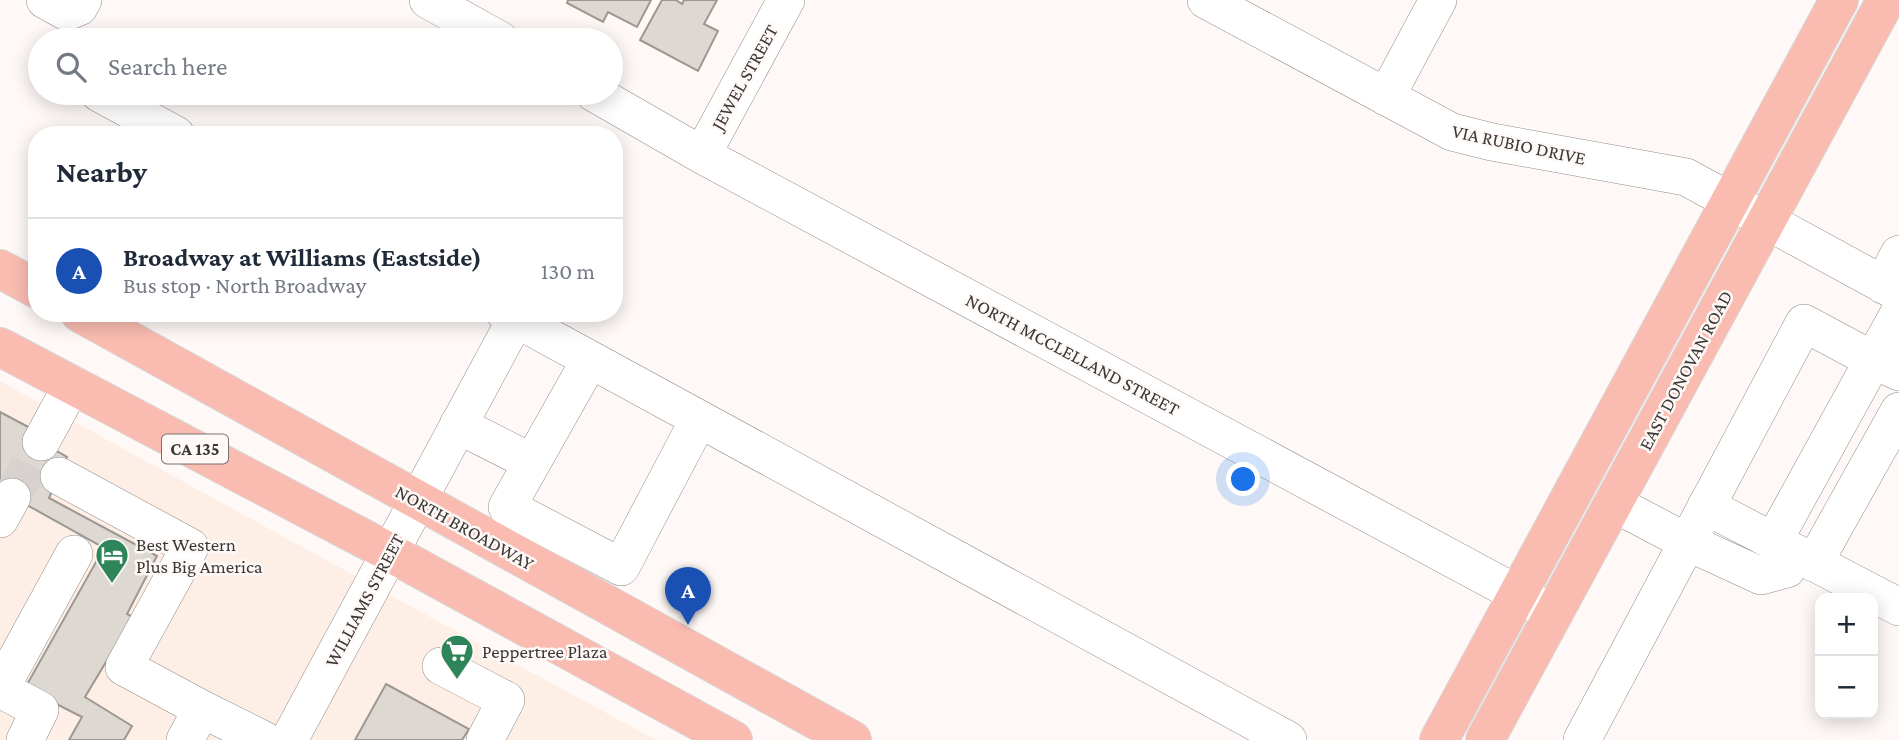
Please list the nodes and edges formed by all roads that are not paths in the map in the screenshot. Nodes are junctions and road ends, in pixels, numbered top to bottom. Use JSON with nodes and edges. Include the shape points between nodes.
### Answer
{"nodes":[{"id":1,"x":45,"y":0,"type":"edge"},
{"id":2,"x":83,"y":0,"type":"edge"},
{"id":3,"x":428,"y":0,"type":"edge"},
{"id":4,"x":786,"y":0,"type":"edge"},
{"id":5,"x":1206,"y":0,"type":"edge"},
{"id":6,"x":1438,"y":0,"type":"edge"},
{"id":7,"x":1839,"y":0,"type":"edge"},
{"id":8,"x":1886,"y":0,"type":"edge"},
{"id":9,"x":478,"y":28,"type":"edge"},
{"id":10,"x":1386,"y":97,"type":"junction"},
{"id":11,"x":121,"y":105,"type":"edge"},
{"id":12,"x":604,"y":105,"type":"edge"},
{"id":13,"x":621,"y":125,"type":"edge"},
{"id":14,"x":160,"y":126,"type":"edge"},
{"id":15,"x":702,"y":155,"type":"junction"},
{"id":16,"x":1730,"y":202,"type":"junction"},
{"id":17,"x":1766,"y":222,"type":"junction"},
{"id":18,"x":0,"y":269,"type":"edge"},
{"id":19,"x":28,"y":284,"type":"edge"},
{"id":20,"x":1895,"y":286,"type":"edge"},
{"id":21,"x":96,"y":322,"type":"edge"},
{"id":22,"x":510,"y":322,"type":"edge"},
{"id":23,"x":525,"y":322,"type":"edge"},
{"id":24,"x":0,"y":347,"type":"edge"},
{"id":25,"x":590,"y":360,"type":"junction"},
{"id":26,"x":1886,"y":366,"type":"edge"},
{"id":27,"x":72,"y":384,"type":"junction"},
{"id":28,"x":1899,"y":411,"type":"edge"},
{"id":29,"x":699,"y":419,"type":"junction"},
{"id":30,"x":458,"y":425,"type":"junction"},
{"id":31,"x":41,"y":442,"type":"tunnel mouth"},
{"id":32,"x":531,"y":462,"type":"junction"},
{"id":33,"x":59,"y":476,"type":"dead end"},
{"id":34,"x":417,"y":501,"type":"junction"},
{"id":35,"x":1614,"y":503,"type":"junction"},
{"id":36,"x":1706,"y":506,"type":"junction"},
{"id":37,"x":1687,"y":542,"type":"junction"},
{"id":38,"x":389,"y":552,"type":"junction"},
{"id":39,"x":1794,"y":552,"type":"junction"},
{"id":40,"x":74,"y":554,"type":"dead end"},
{"id":41,"x":621,"y":567,"type":"junction"},
{"id":42,"x":1518,"y":594,"type":"junction"},
{"id":43,"x":601,"y":602,"type":"junction"},
{"id":44,"x":1899,"y":607,"type":"edge"},
{"id":45,"x":1553,"y":613,"type":"junction"},
{"id":46,"x":441,"y":666,"type":"dead end"},
{"id":47,"x":194,"y":725,"type":"edge"},
{"id":48,"x":25,"y":740,"type":"edge"},
{"id":49,"x":264,"y":740,"type":"edge"},
{"id":50,"x":289,"y":740,"type":"edge"},
{"id":51,"x":485,"y":740,"type":"edge"},
{"id":52,"x":733,"y":740,"type":"edge"},
{"id":53,"x":852,"y":740,"type":"edge"},
{"id":54,"x":1288,"y":740,"type":"edge"},
{"id":55,"x":1439,"y":740,"type":"edge"},
{"id":56,"x":1485,"y":740,"type":"edge"},
{"id":57,"x":1582,"y":740,"type":"edge"}],
"edges":[{"from":1,"to":2,"type":"street","via":[[67,12]]},
{"from":3,"to":9,"type":"street"},
{"from":4,"to":15,"type":"street","name":"JEWEL STREET"},
{"from":5,"to":10,"type":"street","name":"VIA RUBIO DRIVE"},
{"from":6,"to":10,"type":"street"},
{"from":7,"to":16,"type":"main road","name":"EAST DONOVAN ROAD"},
{"from":8,"to":17,"type":"main road","name":"EAST DONOVAN ROAD"},
{"from":10,"to":16,"type":"street","name":"VIA RUBIO DRIVE","via":[[1451,132],[1686,177]]},
{"from":11,"to":14,"type":"street"},
{"from":12,"to":13,"type":"street","name":"NORTH MCCLELLAND STREET"},
{"from":13,"to":15,"type":"street","name":"NORTH MCCLELLAND STREET"},
{"from":15,"to":42,"type":"street","name":"NORTH MCCLELLAND STREET"},
{"from":16,"to":17,"type":"street"},
{"from":16,"to":42,"type":"main road","name":"EAST DONOVAN ROAD"},
{"from":17,"to":20,"type":"street"},
{"from":17,"to":35,"type":"main road","name":"EAST DONOVAN ROAD"},
{"from":18,"to":19,"type":"main road"},
{"from":20,"to":26,"type":"street"},
{"from":21,"to":34,"type":"main road","name":"NORTH BROADWAY"},
{"from":22,"to":30,"type":"street","name":"WILLIAMS STREET"},
{"from":23,"to":25,"type":"street"},
{"from":24,"to":27,"type":"main road","number":"CA 135"},
{"from":25,"to":29,"type":"street"},
{"from":25,"to":32,"type":"street"},
{"from":26,"to":36,"type":"street","via":[[1804,323]]},
{"from":26,"to":39,"type":"street"},
{"from":27,"to":31,"type":"street"},
{"from":27,"to":38,"type":"main road","number":"CA 135"},
{"from":28,"to":39,"type":"street"},
{"from":29,"to":41,"type":"street"},
{"from":29,"to":54,"type":"street"},
{"from":30,"to":32,"type":"street"},
{"from":30,"to":34,"type":"street","name":"WILLIAMS STREET"},
{"from":32,"to":41,"type":"street","via":[[507,507]]},
{"from":33,"to":47,"type":"street","via":[[190,547],[124,667]]},
{"from":34,"to":38,"type":"street","name":"WILLIAMS STREET"},
{"from":34,"to":43,"type":"main road","name":"NORTH BROADWAY"},
{"from":35,"to":37,"type":"street"},
{"from":35,"to":45,"type":"main road","name":"EAST DONOVAN ROAD"},
{"from":36,"to":37,"type":"street"},
{"from":36,"to":39,"type":"street"},
{"from":37,"to":39,"type":"street","via":[[1761,576],[1787,569]]},
{"from":37,"to":57,"type":"street"},
{"from":38,"to":50,"type":"street","name":"WILLIAMS STREET"},
{"from":38,"to":52,"type":"main road","number":"CA 135"},
{"from":39,"to":44,"type":"street"},
{"from":40,"to":48,"type":"street","via":[[1,689],[40,710]]},
{"from":41,"to":43,"type":"street"},
{"from":42,"to":45,"type":"street","name":"NORTH MCCLELLAND STREET"},
{"from":42,"to":55,"type":"main road","name":"EAST DONOVAN ROAD"},
{"from":43,"to":53,"type":"main road","name":"NORTH BROADWAY"},
{"from":45,"to":56,"type":"main road","name":"EAST DONOVAN ROAD"},
{"from":46,"to":51,"type":"street","via":[[506,700]]},
{"from":47,"to":49,"type":"street"}]}
